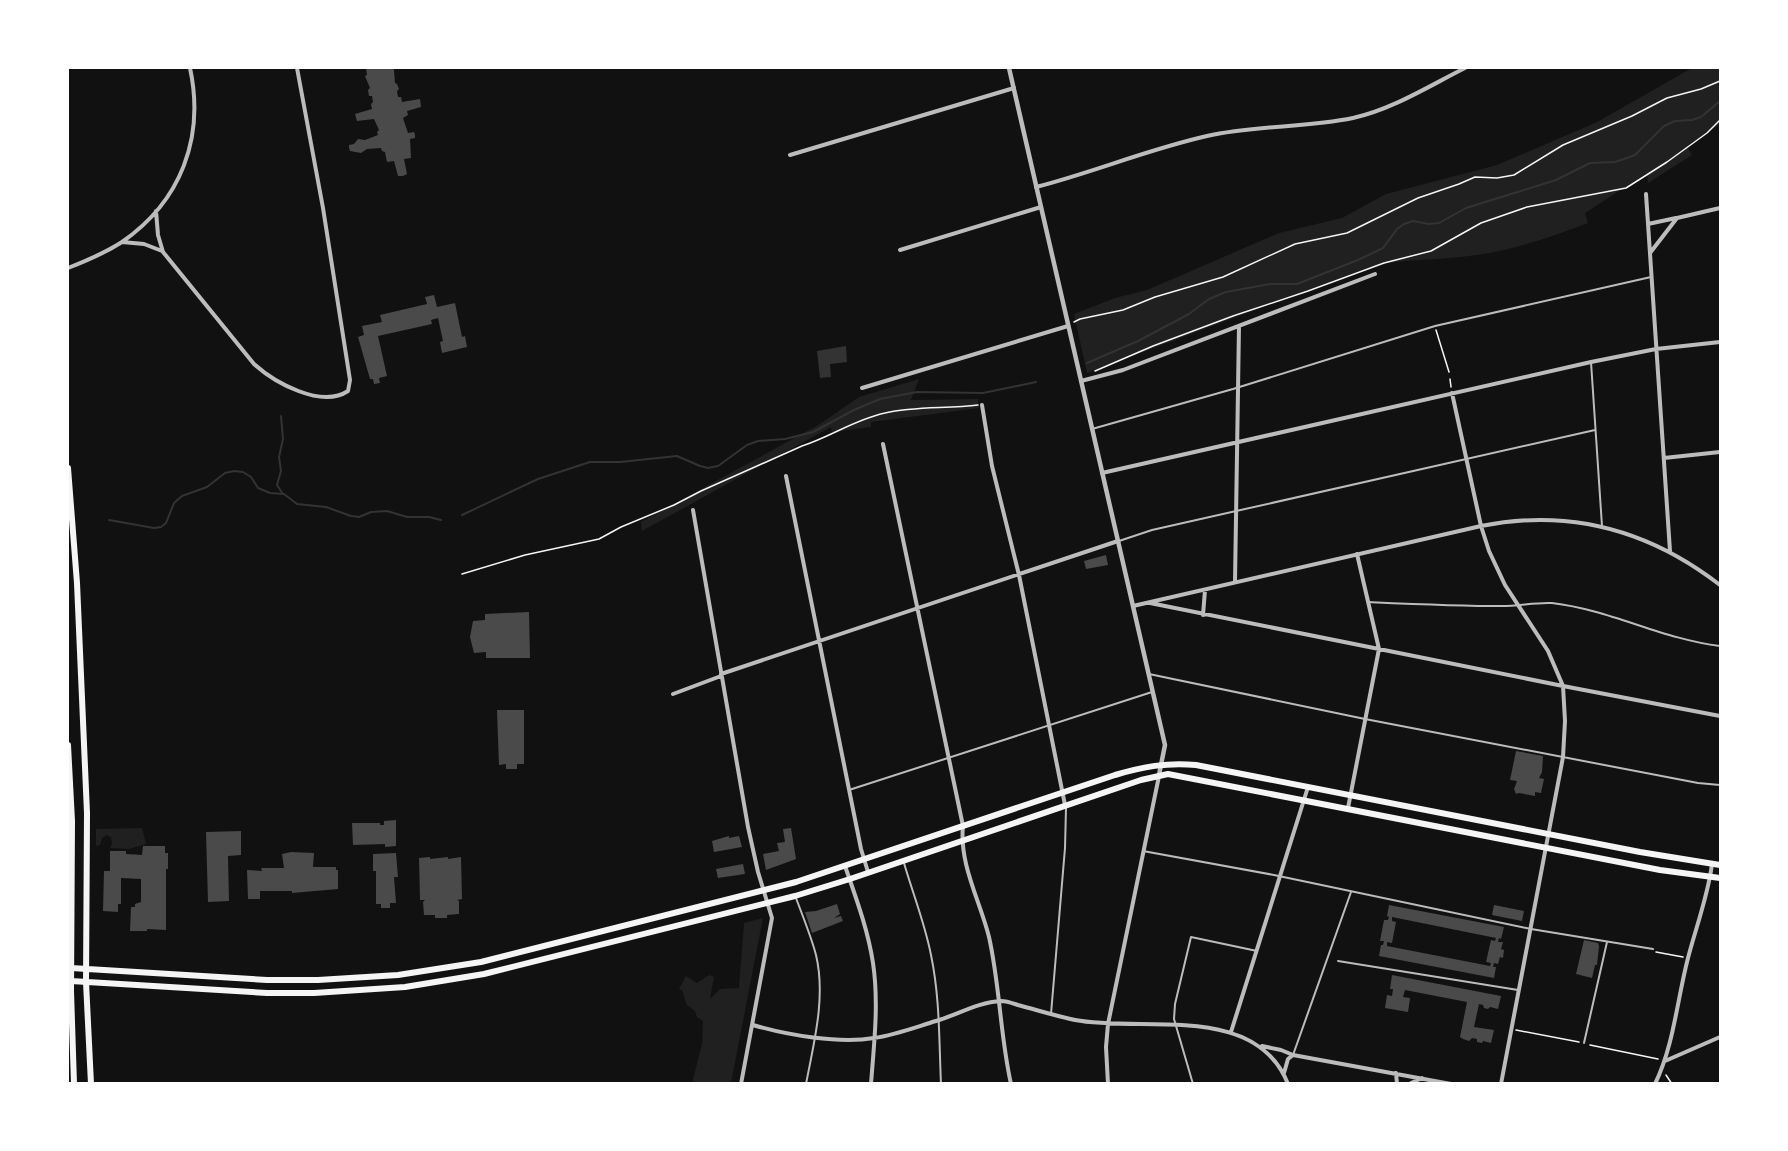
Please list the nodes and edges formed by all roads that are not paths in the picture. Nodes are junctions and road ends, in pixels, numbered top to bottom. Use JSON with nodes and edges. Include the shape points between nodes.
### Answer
{"nodes":[{"id":1,"x":190,"y":68,"type":"edge"},
{"id":2,"x":297,"y":68,"type":"edge"},
{"id":3,"x":1009,"y":68,"type":"edge"},
{"id":4,"x":1465,"y":68,"type":"edge"},
{"id":5,"x":1014,"y":88,"type":"junction"},
{"id":6,"x":790,"y":155,"type":"dead end"},
{"id":7,"x":1036,"y":187,"type":"junction"},
{"id":8,"x":1646,"y":194,"type":"dead end"},
{"id":9,"x":1041,"y":207,"type":"junction"},
{"id":10,"x":1720,"y":208,"type":"edge"},
{"id":11,"x":156,"y":211,"type":"junction"},
{"id":12,"x":1677,"y":218,"type":"junction"},
{"id":13,"x":1648,"y":224,"type":"junction"},
{"id":14,"x":122,"y":242,"type":"junction"},
{"id":15,"x":900,"y":250,"type":"dead end"},
{"id":16,"x":163,"y":252,"type":"junction"},
{"id":17,"x":1650,"y":254,"type":"junction"},
{"id":18,"x":68,"y":268,"type":"edge"},
{"id":19,"x":1374,"y":274,"type":"dead end"},
{"id":20,"x":1651,"y":277,"type":"junction"},
{"id":21,"x":1068,"y":326,"type":"junction"},
{"id":22,"x":1239,"y":326,"type":"junction"},
{"id":23,"x":1720,"y":342,"type":"edge"},
{"id":24,"x":1656,"y":349,"type":"junction"},
{"id":25,"x":1591,"y":362,"type":"junction"},
{"id":26,"x":1081,"y":381,"type":"junction"},
{"id":27,"x":1238,"y":387,"type":"junction"},
{"id":28,"x":862,"y":388,"type":"dead end"},
{"id":29,"x":1452,"y":393,"type":"junction"},
{"id":30,"x":982,"y":405,"type":"road end"},
{"id":31,"x":1092,"y":429,"type":"junction"},
{"id":32,"x":1596,"y":430,"type":"junction"},
{"id":33,"x":1238,"y":443,"type":"junction"},
{"id":34,"x":883,"y":444,"type":"dead end"},
{"id":35,"x":1720,"y":452,"type":"edge"},
{"id":36,"x":1664,"y":458,"type":"junction"},
{"id":37,"x":1467,"y":459,"type":"junction"},
{"id":38,"x":68,"y":468,"type":"edge"},
{"id":39,"x":1102,"y":473,"type":"junction"},
{"id":40,"x":786,"y":476,"type":"dead end"},
{"id":41,"x":693,"y":510,"type":"dead end"},
{"id":42,"x":1236,"y":512,"type":"junction"},
{"id":43,"x":1481,"y":526,"type":"junction"},
{"id":44,"x":1602,"y":526,"type":"junction"},
{"id":45,"x":1118,"y":541,"type":"junction"},
{"id":46,"x":1670,"y":551,"type":"junction"},
{"id":47,"x":1357,"y":554,"type":"junction"},
{"id":48,"x":1019,"y":575,"type":"junction"},
{"id":49,"x":1235,"y":582,"type":"junction"},
{"id":50,"x":1720,"y":585,"type":"edge"},
{"id":51,"x":1205,"y":590,"type":"junction"},
{"id":52,"x":1368,"y":602,"type":"junction"},
{"id":53,"x":1148,"y":603,"type":"junction"},
{"id":54,"x":1133,"y":606,"type":"junction"},
{"id":55,"x":1518,"y":606,"type":"junction"},
{"id":56,"x":919,"y":609,"type":"junction"},
{"id":57,"x":1203,"y":615,"type":"junction"},
{"id":58,"x":820,"y":641,"type":"junction"},
{"id":59,"x":1720,"y":646,"type":"edge"},
{"id":60,"x":1379,"y":649,"type":"junction"},
{"id":61,"x":1149,"y":674,"type":"junction"},
{"id":62,"x":721,"y":675,"type":"junction"},
{"id":63,"x":1563,"y":686,"type":"junction"},
{"id":64,"x":1153,"y":692,"type":"junction"},
{"id":65,"x":673,"y":694,"type":"dead end"},
{"id":66,"x":1720,"y":716,"type":"edge"},
{"id":67,"x":1365,"y":719,"type":"junction"},
{"id":68,"x":1049,"y":724,"type":"junction"},
{"id":69,"x":68,"y":745,"type":"edge"},
{"id":70,"x":1563,"y":757,"type":"junction"},
{"id":71,"x":949,"y":759,"type":"junction"},
{"id":72,"x":1161,"y":765,"type":"junction"},
{"id":73,"x":1159,"y":775,"type":"junction"},
{"id":74,"x":1720,"y":785,"type":"edge"},
{"id":75,"x":1308,"y":787,"type":"junction"},
{"id":76,"x":849,"y":790,"type":"junction"},
{"id":77,"x":1063,"y":792,"type":"junction"},
{"id":78,"x":1351,"y":795,"type":"junction"},
{"id":79,"x":1305,"y":800,"type":"junction"},
{"id":80,"x":1065,"y":805,"type":"junction"},
{"id":81,"x":1348,"y":808,"type":"junction"},
{"id":82,"x":70,"y":821,"type":"edge"},
{"id":83,"x":963,"y":826,"type":"junction"},
{"id":84,"x":1550,"y":834,"type":"junction"},
{"id":85,"x":962,"y":840,"type":"junction"},
{"id":86,"x":1547,"y":848,"type":"junction"},
{"id":87,"x":1143,"y":851,"type":"junction"},
{"id":88,"x":864,"y":859,"type":"junction"},
{"id":89,"x":903,"y":860,"type":"junction"},
{"id":90,"x":1712,"y":864,"type":"junction"},
{"id":91,"x":1720,"y":865,"type":"edge"},
{"id":92,"x":845,"y":866,"type":"junction"},
{"id":93,"x":868,"y":872,"type":"junction"},
{"id":94,"x":1281,"y":877,"type":"junction"},
{"id":95,"x":1711,"y":877,"type":"junction"},
{"id":96,"x":1720,"y":878,"type":"edge"},
{"id":97,"x":850,"y":879,"type":"junction"},
{"id":98,"x":763,"y":891,"type":"junction"},
{"id":99,"x":1351,"y":891,"type":"junction"},
{"id":100,"x":795,"y":896,"type":"junction"},
{"id":101,"x":767,"y":903,"type":"junction"},
{"id":102,"x":1531,"y":929,"type":"junction"},
{"id":103,"x":1607,"y":942,"type":"junction"},
{"id":104,"x":1653,"y":949,"type":"road end"},
{"id":105,"x":1257,"y":951,"type":"junction"},
{"id":106,"x":1338,"y":961,"type":"dead end"},
{"id":107,"x":69,"y":968,"type":"edge"},
{"id":108,"x":86,"y":969,"type":"junction"},
{"id":109,"x":69,"y":981,"type":"edge"},
{"id":110,"x":86,"y":982,"type":"junction"},
{"id":111,"x":1519,"y":990,"type":"junction"},
{"id":112,"x":998,"y":1001,"type":"junction"},
{"id":113,"x":1051,"y":1014,"type":"junction"},
{"id":114,"x":939,"y":1020,"type":"junction"},
{"id":115,"x":1108,"y":1024,"type":"junction"},
{"id":116,"x":753,"y":1025,"type":"junction"},
{"id":117,"x":1175,"y":1025,"type":"junction"},
{"id":118,"x":1231,"y":1032,"type":"junction"},
{"id":119,"x":1720,"y":1037,"type":"edge"},
{"id":120,"x":815,"y":1038,"type":"junction"},
{"id":121,"x":874,"y":1038,"type":"junction"},
{"id":122,"x":1584,"y":1043,"type":"road end"},
{"id":123,"x":1261,"y":1046,"type":"junction"},
{"id":124,"x":1293,"y":1055,"type":"junction"},
{"id":125,"x":1665,"y":1060,"type":"junction"},
{"id":126,"x":1283,"y":1073,"type":"junction"},
{"id":127,"x":1395,"y":1073,"type":"junction"},
{"id":128,"x":1423,"y":1078,"type":"junction"},
{"id":129,"x":74,"y":1083,"type":"edge"},
{"id":130,"x":91,"y":1083,"type":"edge"},
{"id":131,"x":741,"y":1083,"type":"edge"},
{"id":132,"x":806,"y":1083,"type":"edge"},
{"id":133,"x":871,"y":1083,"type":"edge"},
{"id":134,"x":942,"y":1083,"type":"edge"},
{"id":135,"x":1011,"y":1083,"type":"edge"},
{"id":136,"x":1108,"y":1083,"type":"edge"},
{"id":137,"x":1193,"y":1083,"type":"edge"},
{"id":138,"x":1288,"y":1083,"type":"edge"},
{"id":139,"x":1397,"y":1083,"type":"edge"},
{"id":140,"x":1409,"y":1083,"type":"edge"},
{"id":141,"x":1451,"y":1083,"type":"edge"},
{"id":142,"x":1500,"y":1083,"type":"edge"},
{"id":143,"x":1655,"y":1083,"type":"edge"}],
"edges":[{"from":1,"to":11,"type":"street","via":[[195,125],[181,174]]},
{"from":2,"to":16,"type":"street","via":[[323,208],[348,368],[348,391],[334,396],[307,394],[262,372]]},
{"from":3,"to":5,"type":"street"},
{"from":4,"to":7,"type":"street","via":[[1362,115],[1207,136]]},
{"from":5,"to":6,"type":"street"},
{"from":5,"to":7,"type":"street"},
{"from":7,"to":9,"type":"street"},
{"from":8,"to":13,"type":"street"},
{"from":9,"to":15,"type":"street"},
{"from":9,"to":21,"type":"street"},
{"from":10,"to":12,"type":"street"},
{"from":11,"to":14,"type":"street"},
{"from":11,"to":16,"type":"street"},
{"from":12,"to":13,"type":"street"},
{"from":12,"to":17,"type":"street"},
{"from":13,"to":17,"type":"street"},
{"from":14,"to":16,"type":"street","via":[[144,244]]},
{"from":14,"to":18,"type":"street"},
{"from":17,"to":20,"type":"street"},
{"from":19,"to":22,"type":"street"},
{"from":20,"to":24,"type":"street"},
{"from":20,"to":27,"type":"lane","via":[[1435,326]]},
{"from":21,"to":26,"type":"street"},
{"from":21,"to":28,"type":"street"},
{"from":22,"to":26,"type":"street","via":[[1123,370]]},
{"from":22,"to":27,"type":"street"},
{"from":23,"to":24,"type":"street"},
{"from":24,"to":25,"type":"street"},
{"from":24,"to":36,"type":"street"},
{"from":25,"to":29,"type":"street"},
{"from":25,"to":32,"type":"lane"},
{"from":26,"to":31,"type":"street"},
{"from":27,"to":31,"type":"lane"},
{"from":27,"to":33,"type":"street"},
{"from":29,"to":33,"type":"street"},
{"from":29,"to":37,"type":"street"},
{"from":30,"to":48,"type":"street"},
{"from":31,"to":39,"type":"street"},
{"from":32,"to":37,"type":"lane"},
{"from":32,"to":44,"type":"lane"},
{"from":33,"to":39,"type":"street"},
{"from":33,"to":42,"type":"street"},
{"from":34,"to":56,"type":"street"},
{"from":35,"to":36,"type":"street"},
{"from":36,"to":46,"type":"street"},
{"from":37,"to":42,"type":"lane"},
{"from":37,"to":43,"type":"street"},
{"from":38,"to":108,"type":"main road","via":[[87,813]]},
{"from":39,"to":45,"type":"street"},
{"from":40,"to":58,"type":"street"},
{"from":41,"to":62,"type":"street"},
{"from":42,"to":45,"type":"lane"},
{"from":42,"to":49,"type":"street"},
{"from":43,"to":44,"type":"street","via":[[1539,519]]},
{"from":43,"to":47,"type":"street"},
{"from":43,"to":55,"type":"street","via":[[1493,561]]},
{"from":44,"to":46,"type":"street"},
{"from":45,"to":48,"type":"street"},
{"from":45,"to":54,"type":"street"},
{"from":46,"to":50,"type":"street"},
{"from":47,"to":49,"type":"street"},
{"from":47,"to":52,"type":"street"},
{"from":48,"to":56,"type":"street"},
{"from":48,"to":68,"type":"street"},
{"from":49,"to":51,"type":"street"},
{"from":51,"to":53,"type":"street"},
{"from":51,"to":57,"type":"street"},
{"from":52,"to":55,"type":"lane"},
{"from":52,"to":60,"type":"street"},
{"from":53,"to":54,"type":"street"},
{"from":53,"to":57,"type":"street"},
{"from":54,"to":61,"type":"street"},
{"from":55,"to":59,"type":"lane","via":[[1550,603],[1598,611],[1661,633]]},
{"from":55,"to":63,"type":"street","via":[[1548,651]]},
{"from":56,"to":58,"type":"street"},
{"from":56,"to":71,"type":"street"},
{"from":57,"to":60,"type":"street"},
{"from":58,"to":62,"type":"street"},
{"from":58,"to":76,"type":"street"},
{"from":60,"to":63,"type":"street"},
{"from":60,"to":67,"type":"street"},
{"from":61,"to":64,"type":"street"},
{"from":61,"to":67,"type":"lane"},
{"from":62,"to":65,"type":"street"},
{"from":62,"to":98,"type":"street"},
{"from":63,"to":66,"type":"street"},
{"from":63,"to":70,"type":"street"},
{"from":64,"to":68,"type":"lane"},
{"from":64,"to":72,"type":"street","via":[[1165,745]]},
{"from":67,"to":70,"type":"lane"},
{"from":67,"to":78,"type":"street"},
{"from":68,"to":71,"type":"lane"},
{"from":68,"to":77,"type":"street"},
{"from":69,"to":82,"type":"main road"},
{"from":70,"to":74,"type":"lane"},
{"from":70,"to":84,"type":"street"},
{"from":71,"to":76,"type":"lane"},
{"from":71,"to":83,"type":"street"},
{"from":72,"to":73,"type":"street"},
{"from":72,"to":75,"type":"main road","via":[[1196,765]]},
{"from":72,"to":77,"type":"main road","via":[[1135,769]]},
{"from":73,"to":79,"type":"main road","via":[[1175,774]]},
{"from":73,"to":80,"type":"main road"},
{"from":73,"to":87,"type":"street"},
{"from":75,"to":78,"type":"main road"},
{"from":75,"to":79,"type":"street"},
{"from":76,"to":88,"type":"street"},
{"from":77,"to":80,"type":"street"},
{"from":77,"to":83,"type":"main road"},
{"from":78,"to":81,"type":"street"},
{"from":78,"to":84,"type":"main road"},
{"from":79,"to":81,"type":"main road"},
{"from":79,"to":94,"type":"street"},
{"from":80,"to":85,"type":"main road"},
{"from":80,"to":113,"type":"lane"},
{"from":81,"to":86,"type":"main road"},
{"from":82,"to":107,"type":"main road"},
{"from":83,"to":85,"type":"street"},
{"from":83,"to":88,"type":"main road"},
{"from":84,"to":86,"type":"street"},
{"from":84,"to":90,"type":"main road"},
{"from":85,"to":89,"type":"main road"},
{"from":85,"to":112,"type":"street","via":[[989,939]]},
{"from":86,"to":95,"type":"main road"},
{"from":86,"to":102,"type":"street"},
{"from":87,"to":94,"type":"lane"},
{"from":87,"to":115,"type":"street"},
{"from":88,"to":92,"type":"main road"},
{"from":88,"to":93,"type":"street"},
{"from":89,"to":93,"type":"main road"},
{"from":89,"to":114,"type":"lane","via":[[931,953]]},
{"from":90,"to":91,"type":"main road"},
{"from":90,"to":95,"type":"street"},
{"from":92,"to":97,"type":"street"},
{"from":92,"to":98,"type":"main road"},
{"from":93,"to":97,"type":"main road"},
{"from":94,"to":99,"type":"lane"},
{"from":94,"to":105,"type":"street"},
{"from":95,"to":96,"type":"main road"},
{"from":95,"to":125,"type":"street"},
{"from":97,"to":100,"type":"main road"},
{"from":97,"to":121,"type":"street","via":[[873,964]]},
{"from":98,"to":101,"type":"street"},
{"from":98,"to":108,"type":"main road","via":[[482,962],[398,975],[288,980]]},
{"from":99,"to":102,"type":"lane"},
{"from":99,"to":124,"type":"lane"},
{"from":100,"to":101,"type":"main road"},
{"from":100,"to":120,"type":"lane","via":[[813,944],[819,975]]},
{"from":101,"to":110,"type":"main road","via":[[503,970],[405,987],[291,993]]},
{"from":101,"to":116,"type":"street","via":[[772,918]]},
{"from":102,"to":103,"type":"lane"},
{"from":102,"to":111,"type":"street"},
{"from":103,"to":104,"type":"lane"},
{"from":103,"to":122,"type":"lane"},
{"from":105,"to":117,"type":"lane","via":[[1191,937],[1175,1004]]},
{"from":105,"to":118,"type":"street"},
{"from":106,"to":111,"type":"lane"},
{"from":107,"to":108,"type":"main road"},
{"from":107,"to":109,"type":"main road"},
{"from":108,"to":110,"type":"main road"},
{"from":109,"to":110,"type":"main road"},
{"from":109,"to":129,"type":"main road"},
{"from":110,"to":130,"type":"main road"},
{"from":111,"to":142,"type":"street"},
{"from":112,"to":113,"type":"street"},
{"from":112,"to":114,"type":"street"},
{"from":112,"to":135,"type":"street"},
{"from":113,"to":115,"type":"street"},
{"from":114,"to":121,"type":"street"},
{"from":114,"to":134,"type":"lane"},
{"from":115,"to":117,"type":"street"},
{"from":115,"to":136,"type":"street"},
{"from":116,"to":120,"type":"street"},
{"from":116,"to":131,"type":"street"},
{"from":117,"to":118,"type":"street"},
{"from":117,"to":137,"type":"lane"},
{"from":118,"to":123,"type":"street"},
{"from":119,"to":125,"type":"street"},
{"from":120,"to":121,"type":"street"},
{"from":120,"to":132,"type":"lane"},
{"from":121,"to":133,"type":"street"},
{"from":123,"to":124,"type":"street"},
{"from":123,"to":126,"type":"street"},
{"from":124,"to":126,"type":"street"},
{"from":124,"to":127,"type":"street"},
{"from":125,"to":143,"type":"street"},
{"from":126,"to":138,"type":"street"},
{"from":127,"to":128,"type":"street"},
{"from":127,"to":139,"type":"street"},
{"from":128,"to":140,"type":"street"},
{"from":128,"to":141,"type":"street"}]}
